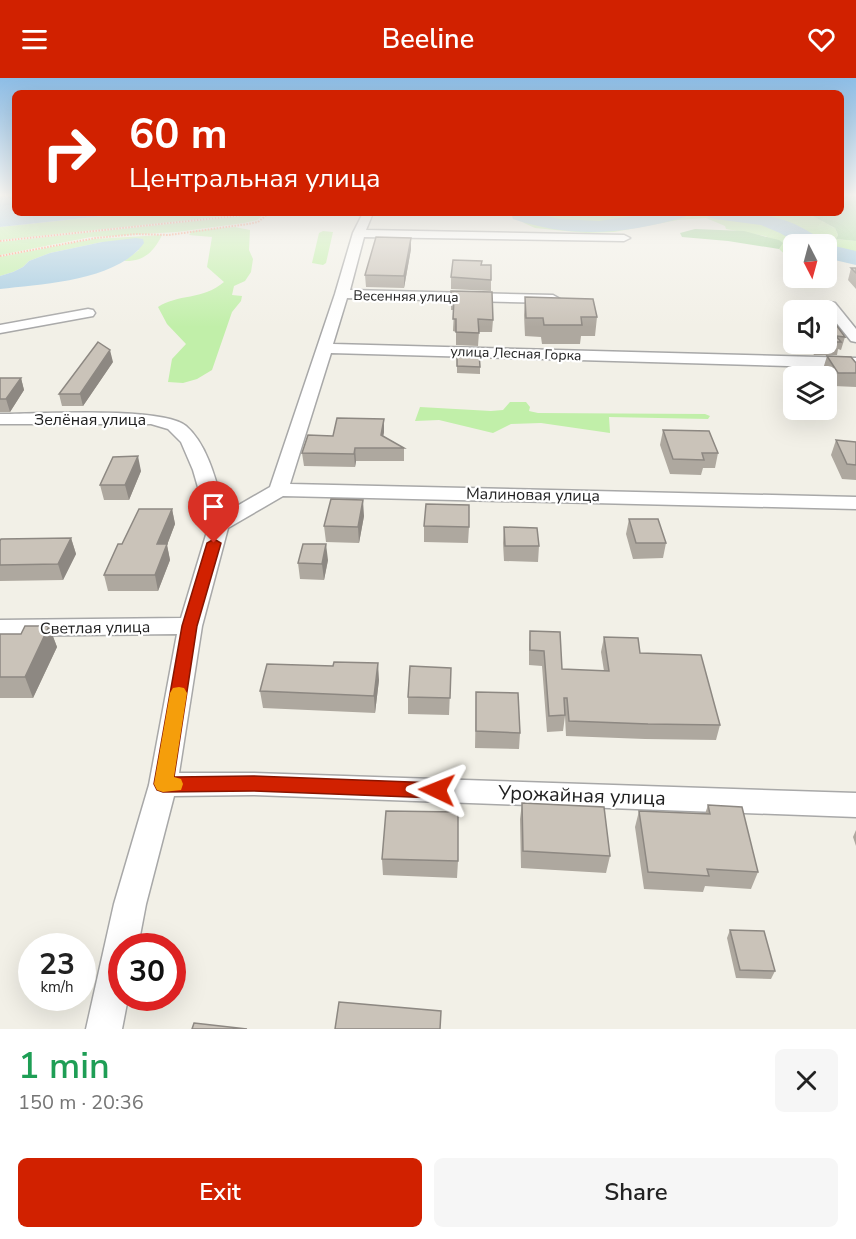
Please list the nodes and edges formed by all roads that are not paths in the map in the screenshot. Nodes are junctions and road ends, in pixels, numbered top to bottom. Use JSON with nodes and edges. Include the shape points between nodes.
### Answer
{"nodes":[{"id":1,"x":358,"y":238,"type":"edge"},
{"id":2,"x":342,"y":294,"type":"junction"},
{"id":3,"x":566,"y":300,"type":"edge"},
{"id":4,"x":88,"y":313,"type":"dead end"},
{"id":5,"x":837,"y":315,"type":"edge"},
{"id":6,"x":0,"y":330,"type":"edge"},
{"id":7,"x":856,"y":338,"type":"edge"},
{"id":8,"x":326,"y":348,"type":"junction"},
{"id":9,"x":856,"y":363,"type":"edge"},
{"id":10,"x":0,"y":419,"type":"edge"},
{"id":11,"x":279,"y":490,"type":"junction"},
{"id":12,"x":856,"y":503,"type":"edge"},
{"id":13,"x":219,"y":525,"type":"junction"},
{"id":14,"x":190,"y":626,"type":"junction"},
{"id":15,"x":0,"y":628,"type":"edge"},
{"id":16,"x":163,"y":784,"type":"junction"},
{"id":17,"x":856,"y":805,"type":"edge"},
{"id":18,"x":104,"y":1029,"type":"edge"}],
"edges":[{"from":1,"to":2,"type":"street"},
{"from":2,"to":3,"type":"street","name":"Весенняя улица"},
{"from":2,"to":8,"type":"street"},
{"from":4,"to":6,"type":"street"},
{"from":5,"to":7,"type":"street"},
{"from":8,"to":9,"type":"street","name":"улица Лесная Горка"},
{"from":8,"to":11,"type":"street"},
{"from":10,"to":13,"type":"street","name":"Зелёная улица","via":[[151,419],[175,425],[187,436]]},
{"from":11,"to":12,"type":"street","name":"Малиновая улица"},
{"from":11,"to":13,"type":"street","name":"Малиновая улица"},
{"from":13,"to":14,"type":"street"},
{"from":14,"to":15,"type":"street","name":"Светлая улица"},
{"from":14,"to":16,"type":"street"},
{"from":16,"to":17,"type":"street","name":"Урожайная улица"},
{"from":16,"to":18,"type":"street","via":[[130,904]]}]}
